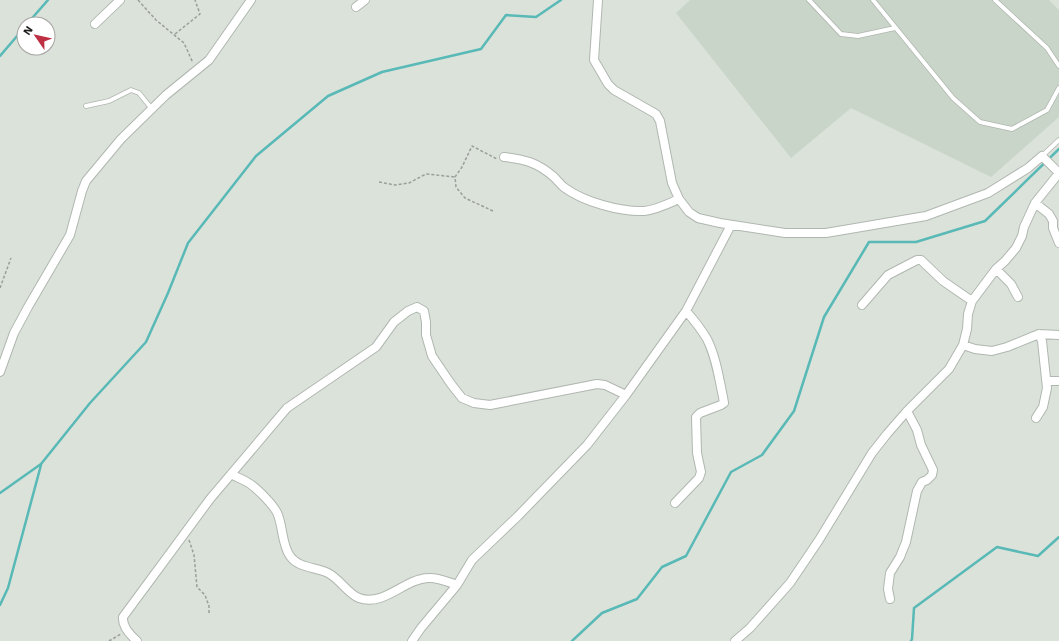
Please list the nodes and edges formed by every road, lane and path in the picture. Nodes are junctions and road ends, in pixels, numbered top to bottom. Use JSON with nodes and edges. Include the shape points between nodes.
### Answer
{"nodes":[{"id":1,"x":120,"y":0,"type":"edge"},
{"id":2,"x":138,"y":0,"type":"edge"},
{"id":3,"x":195,"y":0,"type":"edge"},
{"id":4,"x":251,"y":0,"type":"edge"},
{"id":5,"x":365,"y":0,"type":"edge"},
{"id":6,"x":598,"y":0,"type":"edge"},
{"id":7,"x":809,"y":0,"type":"edge"},
{"id":8,"x":873,"y":0,"type":"edge"},
{"id":9,"x":995,"y":0,"type":"edge"},
{"id":10,"x":356,"y":6,"type":"dead end"},
{"id":11,"x":95,"y":24,"type":"dead end"},
{"id":12,"x":896,"y":28,"type":"junction"},
{"id":13,"x":175,"y":34,"type":"junction"},
{"id":14,"x":1059,"y":66,"type":"edge"},
{"id":15,"x":197,"y":70,"type":"junction"},
{"id":16,"x":1059,"y":88,"type":"edge"},
{"id":17,"x":86,"y":106,"type":"dead end"},
{"id":18,"x":152,"y":109,"type":"junction"},
{"id":19,"x":1059,"y":140,"type":"edge"},
{"id":20,"x":1042,"y":156,"type":"junction"},
{"id":21,"x":504,"y":157,"type":"joint"},
{"id":22,"x":1059,"y":173,"type":"edge"},
{"id":23,"x":455,"y":178,"type":"junction"},
{"id":24,"x":379,"y":182,"type":"dead end"},
{"id":25,"x":679,"y":199,"type":"junction"},
{"id":26,"x":1034,"y":203,"type":"junction"},
{"id":27,"x":493,"y":211,"type":"dead end"},
{"id":28,"x":731,"y":225,"type":"junction"},
{"id":29,"x":1059,"y":242,"type":"edge"},
{"id":30,"x":11,"y":258,"type":"dead end"},
{"id":31,"x":996,"y":270,"type":"junction"},
{"id":32,"x":0,"y":288,"type":"edge"},
{"id":33,"x":1018,"y":298,"type":"dead end"},
{"id":34,"x":972,"y":301,"type":"junction"},
{"id":35,"x":862,"y":306,"type":"dead end"},
{"id":36,"x":686,"y":311,"type":"junction"},
{"id":37,"x":1039,"y":334,"type":"junction"},
{"id":38,"x":1059,"y":335,"type":"edge"},
{"id":39,"x":963,"y":345,"type":"junction"},
{"id":40,"x":0,"y":372,"type":"edge"},
{"id":41,"x":1047,"y":381,"type":"junction"},
{"id":42,"x":1059,"y":381,"type":"edge"},
{"id":43,"x":626,"y":395,"type":"junction"},
{"id":44,"x":907,"y":411,"type":"junction"},
{"id":45,"x":1036,"y":418,"type":"dead end"},
{"id":46,"x":230,"y":474,"type":"junction"},
{"id":47,"x":675,"y":503,"type":"dead end"},
{"id":48,"x":186,"y":531,"type":"junction"},
{"id":49,"x":457,"y":585,"type":"junction"},
{"id":50,"x":890,"y":599,"type":"dead end"},
{"id":51,"x":209,"y":614,"type":"dead end"},
{"id":52,"x":127,"y":630,"type":"junction"},
{"id":53,"x":109,"y":641,"type":"edge"},
{"id":54,"x":137,"y":641,"type":"edge"},
{"id":55,"x":412,"y":641,"type":"edge"},
{"id":56,"x":735,"y":641,"type":"edge"}],
"edges":[{"from":1,"to":11,"type":"street"},
{"from":2,"to":13,"type":"path","via":[[156,20]]},
{"from":3,"to":13,"type":"path","via":[[200,14]]},
{"from":4,"to":15,"type":"street","via":[[219,48]]},
{"from":5,"to":10,"type":"street"},
{"from":6,"to":25,"type":"street","via":[[594,60],[614,90],[656,114],[660,121],[672,183]]},
{"from":7,"to":12,"type":"lane","via":[[841,34],[858,36]]},
{"from":8,"to":12,"type":"lane"},
{"from":9,"to":14,"type":"lane","via":[[1047,48]]},
{"from":12,"to":16,"type":"lane","via":[[953,98],[980,122],[1012,129],[1047,110]]},
{"from":13,"to":15,"type":"path","via":[[184,43]]},
{"from":15,"to":18,"type":"street"},
{"from":17,"to":18,"type":"lane","via":[[109,101],[132,90],[139,93]]},
{"from":18,"to":40,"type":"street","via":[[121,139],[86,181],[70,235],[14,333]]},
{"from":19,"to":20,"type":"lane"},
{"from":20,"to":22,"type":"street"},
{"from":20,"to":28,"type":"street","via":[[988,193],[926,216],[826,233],[784,233]]},
{"from":21,"to":23,"type":"path","via":[[496,160],[472,146]]},
{"from":21,"to":25,"type":"street","via":[[524,159],[541,168],[564,188],[580,197],[620,209],[645,211]]},
{"from":22,"to":26,"type":"street"},
{"from":23,"to":24,"type":"path","via":[[426,174],[409,183],[395,185]]},
{"from":23,"to":27,"type":"path","via":[[456,187],[465,198]]},
{"from":25,"to":28,"type":"street","via":[[689,212],[698,218]]},
{"from":26,"to":29,"type":"street","via":[[1050,214]]},
{"from":26,"to":31,"type":"street","via":[[1019,243]]},
{"from":28,"to":36,"type":"street"},
{"from":30,"to":32,"type":"path"},
{"from":31,"to":33,"type":"street","via":[[1011,284]]},
{"from":31,"to":34,"type":"street"},
{"from":34,"to":35,"type":"street","via":[[943,281],[921,260],[917,260],[888,275]]},
{"from":34,"to":39,"type":"street"},
{"from":36,"to":43,"type":"street"},
{"from":36,"to":47,"type":"street","via":[[707,340],[724,403],[696,417],[697,453],[701,472],[699,478]]},
{"from":37,"to":38,"type":"street"},
{"from":37,"to":39,"type":"street","via":[[992,351]]},
{"from":37,"to":41,"type":"street"},
{"from":39,"to":44,"type":"street","via":[[949,368]]},
{"from":41,"to":42,"type":"street"},
{"from":41,"to":45,"type":"street","via":[[1044,407]]},
{"from":43,"to":46,"type":"street","via":[[597,384],[490,405],[462,398],[432,356],[426,335],[424,311],[417,307],[394,322],[376,347],[287,408]]},
{"from":43,"to":49,"type":"street","via":[[588,444],[472,560]]},
{"from":44,"to":50,"type":"street","via":[[933,470],[932,475],[922,482],[917,491],[906,542],[890,573]]},
{"from":44,"to":56,"type":"street","via":[[872,453],[790,582],[750,628]]},
{"from":46,"to":48,"type":"street"},
{"from":46,"to":49,"type":"street","via":[[248,482],[273,507],[278,515],[290,556],[299,564],[331,575],[358,598],[379,599],[420,579],[428,578]]},
{"from":48,"to":51,"type":"path","via":[[194,555],[197,587],[210,606]]},
{"from":48,"to":52,"type":"street","via":[[123,617],[122,621]]},
{"from":49,"to":55,"type":"street"},
{"from":52,"to":53,"type":"path"},
{"from":52,"to":54,"type":"street"}]}
